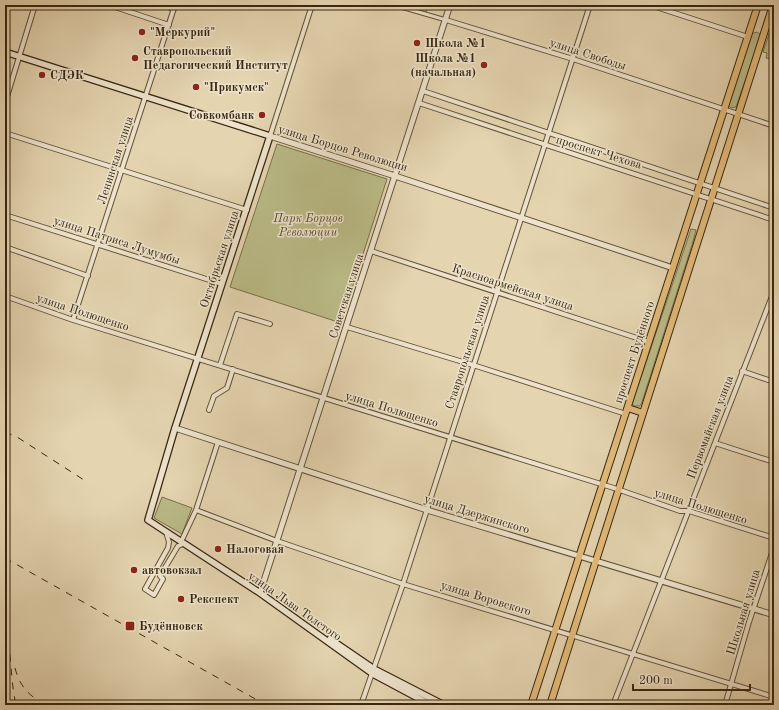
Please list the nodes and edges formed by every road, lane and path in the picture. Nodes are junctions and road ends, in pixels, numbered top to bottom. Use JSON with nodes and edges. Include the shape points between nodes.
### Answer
{"nodes":[{"id":1,"x":35,"y":5,"type":"edge"},
{"id":2,"x":110,"y":5,"type":"edge"},
{"id":3,"x":161,"y":5,"type":"edge"},
{"id":4,"x":312,"y":5,"type":"edge"},
{"id":5,"x":394,"y":5,"type":"edge"},
{"id":6,"x":450,"y":5,"type":"edge"},
{"id":7,"x":590,"y":5,"type":"edge"},
{"id":8,"x":650,"y":5,"type":"edge"},
{"id":9,"x":758,"y":5,"type":"edge"},
{"id":10,"x":772,"y":5,"type":"edge"},
{"id":11,"x":175,"y":7,"type":"edge"},
{"id":12,"x":446,"y":20,"type":"junction"},
{"id":13,"x":169,"y":25,"type":"junction"},
{"id":14,"x":748,"y":37,"type":"junction"},
{"id":15,"x":5,"y":52,"type":"edge"},
{"id":16,"x":20,"y":57,"type":"junction"},
{"id":17,"x":573,"y":59,"type":"junction"},
{"id":18,"x":423,"y":91,"type":"junction"},
{"id":19,"x":146,"y":97,"type":"junction"},
{"id":20,"x":5,"y":103,"type":"edge"},
{"id":21,"x":419,"y":103,"type":"junction"},
{"id":22,"x":724,"y":110,"type":"junction"},
{"id":23,"x":737,"y":113,"type":"junction"},
{"id":24,"x":774,"y":126,"type":"edge"},
{"id":25,"x":549,"y":132,"type":"junction"},
{"id":26,"x":5,"y":133,"type":"edge"},
{"id":27,"x":270,"y":136,"type":"junction"},
{"id":28,"x":545,"y":146,"type":"junction"},
{"id":29,"x":122,"y":170,"type":"junction"},
{"id":30,"x":395,"y":176,"type":"junction"},
{"id":31,"x":700,"y":184,"type":"junction"},
{"id":32,"x":713,"y":188,"type":"junction"},
{"id":33,"x":697,"y":194,"type":"junction"},
{"id":34,"x":710,"y":198,"type":"junction"},
{"id":35,"x":774,"y":208,"type":"edge"},
{"id":36,"x":247,"y":210,"type":"junction"},
{"id":37,"x":5,"y":215,"type":"edge"},
{"id":38,"x":520,"y":219,"type":"junction"},
{"id":39,"x":774,"y":220,"type":"edge"},
{"id":40,"x":98,"y":245,"type":"junction"},
{"id":41,"x":5,"y":247,"type":"edge"},
{"id":42,"x":371,"y":251,"type":"junction"},
{"id":43,"x":673,"y":268,"type":"junction"},
{"id":44,"x":88,"y":276,"type":"junction"},
{"id":45,"x":222,"y":284,"type":"junction"},
{"id":46,"x":774,"y":291,"type":"edge"},
{"id":47,"x":497,"y":293,"type":"junction"},
{"id":48,"x":5,"y":296,"type":"edge"},
{"id":49,"x":772,"y":301,"type":"edge"},
{"id":50,"x":73,"y":320,"type":"junction"},
{"id":51,"x":270,"y":324,"type":"dead end"},
{"id":52,"x":347,"y":327,"type":"junction"},
{"id":53,"x":649,"y":342,"type":"junction"},
{"id":54,"x":198,"y":359,"type":"junction"},
{"id":55,"x":220,"y":365,"type":"junction"},
{"id":56,"x":474,"y":365,"type":"junction"},
{"id":57,"x":233,"y":369,"type":"junction"},
{"id":58,"x":742,"y":371,"type":"junction"},
{"id":59,"x":774,"y":382,"type":"edge"},
{"id":60,"x":324,"y":398,"type":"junction"},
{"id":61,"x":209,"y":410,"type":"dead end"},
{"id":62,"x":627,"y":411,"type":"junction"},
{"id":63,"x":643,"y":413,"type":"junction"},
{"id":64,"x":176,"y":428,"type":"junction"},
{"id":65,"x":450,"y":437,"type":"junction"},
{"id":66,"x":218,"y":442,"type":"junction"},
{"id":67,"x":715,"y":443,"type":"junction"},
{"id":68,"x":774,"y":462,"type":"edge"},
{"id":69,"x":301,"y":470,"type":"junction"},
{"id":70,"x":603,"y":485,"type":"junction"},
{"id":71,"x":618,"y":489,"type":"junction"},
{"id":72,"x":196,"y":510,"type":"junction"},
{"id":73,"x":427,"y":510,"type":"junction"},
{"id":74,"x":688,"y":511,"type":"junction"},
{"id":75,"x":148,"y":520,"type":"joint"},
{"id":76,"x":166,"y":532,"type":"junction"},
{"id":77,"x":774,"y":538,"type":"edge"},
{"id":78,"x":277,"y":541,"type":"junction"},
{"id":79,"x":182,"y":543,"type":"junction"},
{"id":80,"x":774,"y":548,"type":"edge"},
{"id":81,"x":579,"y":555,"type":"junction"},
{"id":82,"x":595,"y":560,"type":"junction"},
{"id":83,"x":661,"y":580,"type":"junction"},
{"id":84,"x":403,"y":584,"type":"junction"},
{"id":85,"x":260,"y":592,"type":"junction"},
{"id":86,"x":753,"y":609,"type":"junction"},
{"id":87,"x":774,"y":615,"type":"edge"},
{"id":88,"x":556,"y":629,"type":"junction"},
{"id":89,"x":573,"y":635,"type":"junction"},
{"id":90,"x":632,"y":654,"type":"junction"},
{"id":91,"x":374,"y":672,"type":"junction"},
{"id":92,"x":732,"y":684,"type":"junction"},
{"id":93,"x":774,"y":697,"type":"edge"},
{"id":94,"x":361,"y":705,"type":"edge"},
{"id":95,"x":431,"y":705,"type":"edge"},
{"id":96,"x":444,"y":705,"type":"edge"},
{"id":97,"x":530,"y":705,"type":"edge"},
{"id":98,"x":550,"y":705,"type":"edge"},
{"id":99,"x":613,"y":705,"type":"edge"},
{"id":100,"x":725,"y":705,"type":"edge"}],
"edges":[{"from":1,"to":16,"type":"street"},
{"from":2,"to":13,"type":"street"},
{"from":3,"to":11,"type":"street"},
{"from":4,"to":27,"type":"street","name":"Октябрьская улица"},
{"from":5,"to":12,"type":"street","name":"улица Свободы"},
{"from":6,"to":12,"type":"street","name":"Советская улица"},
{"from":7,"to":17,"type":"street","name":"Ставропольская улица"},
{"from":8,"to":14,"type":"street"},
{"from":9,"to":14,"type":"main road","name":"проспект Будённого"},
{"from":10,"to":23,"type":"main road"},
{"from":11,"to":13,"type":"street","name":"Ленинская улица"},
{"from":12,"to":17,"type":"street","name":"улица Свободы"},
{"from":12,"to":18,"type":"street","name":"Советская улица"},
{"from":13,"to":19,"type":"street","name":"Ленинская улица"},
{"from":14,"to":22,"type":"main road","name":"проспект Будённого"},
{"from":15,"to":16,"type":"main road","name":"улица Борцов Революции"},
{"from":16,"to":19,"type":"main road","name":"улица Борцов Революции"},
{"from":16,"to":20,"type":"street"},
{"from":17,"to":22,"type":"street","name":"улица Свободы"},
{"from":17,"to":25,"type":"street","name":"Ставропольская улица"},
{"from":18,"to":21,"type":"street","name":"Советская улица"},
{"from":18,"to":25,"type":"street","name":"проспект Чехова"},
{"from":19,"to":27,"type":"main road","name":"улица Борцов Революции"},
{"from":19,"to":29,"type":"street","name":"Ленинская улица"},
{"from":21,"to":28,"type":"street","name":"проспект Чехова"},
{"from":21,"to":30,"type":"street","name":"Советская улица"},
{"from":22,"to":23,"type":"street","name":"улица Свободы"},
{"from":22,"to":31,"type":"main road","name":"проспект Будённого"},
{"from":23,"to":24,"type":"street","name":"улица Свободы"},
{"from":23,"to":32,"type":"main road"},
{"from":25,"to":28,"type":"street","name":"Ставропольская улица"},
{"from":25,"to":31,"type":"street","name":"проспект Чехова"},
{"from":26,"to":29,"type":"street"},
{"from":27,"to":30,"type":"street","name":"улица Борцов Революции"},
{"from":27,"to":36,"type":"main road","name":"Октябрьская улица"},
{"from":28,"to":33,"type":"street","name":"проспект Чехова"},
{"from":28,"to":38,"type":"street","name":"Ставропольская улица"},
{"from":29,"to":36,"type":"street"},
{"from":29,"to":40,"type":"street","name":"Ленинская улица"},
{"from":30,"to":38,"type":"street","name":"улица Борцов Революции"},
{"from":30,"to":42,"type":"street","name":"Советская улица"},
{"from":31,"to":32,"type":"street","name":"проспект Чехова"},
{"from":31,"to":33,"type":"main road","name":"проспект Будённого"},
{"from":32,"to":34,"type":"main road"},
{"from":32,"to":35,"type":"street","name":"проспект Чехова"},
{"from":33,"to":34,"type":"street","name":"проспект Чехова"},
{"from":33,"to":43,"type":"main road","name":"проспект Будённого"},
{"from":34,"to":39,"type":"street","name":"проспект Чехова"},
{"from":34,"to":63,"type":"main road"},
{"from":36,"to":45,"type":"main road","name":"Октябрьская улица"},
{"from":37,"to":40,"type":"street","name":"улица Патриса Лумумбы"},
{"from":38,"to":43,"type":"street","name":"улица Борцов Революции"},
{"from":38,"to":47,"type":"street","name":"Ставропольская улица"},
{"from":40,"to":44,"type":"street","name":"Ленинская улица"},
{"from":40,"to":45,"type":"street","name":"улица Патриса Лумумбы"},
{"from":41,"to":44,"type":"street"},
{"from":42,"to":47,"type":"street","name":"Красноармейская улица"},
{"from":42,"to":52,"type":"street","name":"Советская улица"},
{"from":43,"to":53,"type":"main road","name":"проспект Будённого"},
{"from":44,"to":50,"type":"street","name":"Ленинская улица"},
{"from":45,"to":54,"type":"main road","name":"Октябрьская улица"},
{"from":46,"to":49,"type":"street","name":"Первомайская улица"},
{"from":47,"to":53,"type":"street","name":"Красноармейская улица"},
{"from":47,"to":56,"type":"street","name":"Ставропольская улица"},
{"from":48,"to":50,"type":"street","name":"улица Полющенко"},
{"from":49,"to":58,"type":"street","name":"Первомайская улица"},
{"from":50,"to":54,"type":"street","name":"улица Полющенко"},
{"from":51,"to":55,"type":"street","via":[[237,314]]},
{"from":52,"to":56,"type":"street"},
{"from":52,"to":60,"type":"street","name":"Советская улица"},
{"from":53,"to":62,"type":"main road","name":"проспект Будённого"},
{"from":54,"to":55,"type":"street","name":"улица Полющенко"},
{"from":54,"to":64,"type":"main road","name":"Октябрьская улица"},
{"from":55,"to":57,"type":"street","name":"улица Полющенко"},
{"from":56,"to":62,"type":"street"},
{"from":56,"to":65,"type":"street","name":"Ставропольская улица"},
{"from":57,"to":60,"type":"street","name":"улица Полющенко"},
{"from":57,"to":61,"type":"street","via":[[227,388],[214,396]]},
{"from":58,"to":59,"type":"street"},
{"from":58,"to":67,"type":"street","name":"Первомайская улица"},
{"from":60,"to":65,"type":"street","name":"улица Полющенко"},
{"from":60,"to":69,"type":"street","name":"Советская улица"},
{"from":62,"to":63,"type":"main road"},
{"from":62,"to":70,"type":"main road","name":"проспект Будённого"},
{"from":63,"to":71,"type":"main road"},
{"from":64,"to":66,"type":"street","name":"улица Дзержинского"},
{"from":64,"to":75,"type":"main road","name":"Октябрьская улица"},
{"from":65,"to":70,"type":"street","name":"улица Полющенко"},
{"from":65,"to":73,"type":"street","name":"Ставропольская улица"},
{"from":66,"to":69,"type":"street","name":"улица Дзержинского"},
{"from":66,"to":72,"type":"street"},
{"from":67,"to":68,"type":"street"},
{"from":67,"to":74,"type":"street","name":"Первомайская улица"},
{"from":69,"to":73,"type":"street","name":"улица Дзержинского"},
{"from":69,"to":78,"type":"street","name":"Советская улица"},
{"from":70,"to":71,"type":"street","name":"улица Полющенко"},
{"from":70,"to":81,"type":"main road","name":"проспект Будённого"},
{"from":71,"to":74,"type":"street","name":"улица Полющенко","via":[[680,511]]},
{"from":71,"to":82,"type":"main road"},
{"from":72,"to":78,"type":"street","name":"улица Воровского"},
{"from":72,"to":79,"type":"street"},
{"from":73,"to":81,"type":"street","name":"улица Дзержинского"},
{"from":73,"to":84,"type":"street","name":"Ставропольская улица"},
{"from":74,"to":77,"type":"street","name":"улица Полющенко"},
{"from":74,"to":83,"type":"street","name":"Первомайская улица"},
{"from":75,"to":76,"type":"main road","name":"улица Льва Толстого"},
{"from":76,"to":79,"type":"main road","name":"улица Льва Толстого"},
{"from":76,"to":79,"type":"street","via":[[168,548],[145,589],[150,593],[154,595],[163,579],[160,576]]},
{"from":78,"to":84,"type":"street","name":"улица Воровского"},
{"from":78,"to":85,"type":"street","name":"Советская улица"},
{"from":79,"to":85,"type":"main road","name":"улица Льва Толстого"},
{"from":80,"to":86,"type":"street","name":"Школьная улица"},
{"from":81,"to":82,"type":"street","name":"улица Дзержинского"},
{"from":81,"to":88,"type":"main road","name":"проспект Будённого"},
{"from":82,"to":83,"type":"street","name":"улица Дзержинского"},
{"from":82,"to":89,"type":"main road"},
{"from":83,"to":86,"type":"street","name":"улица Дзержинского"},
{"from":83,"to":90,"type":"street","name":"Первомайская улица"},
{"from":84,"to":88,"type":"street","name":"улица Воровского"},
{"from":84,"to":91,"type":"street","name":"Ставропольская улица"},
{"from":85,"to":91,"type":"main road","name":"улица Льва Толстого"},
{"from":86,"to":87,"type":"street","name":"улица Дзержинского"},
{"from":86,"to":92,"type":"street","name":"Школьная улица"},
{"from":88,"to":89,"type":"street","name":"улица Воровского"},
{"from":88,"to":97,"type":"main road","name":"проспект Будённого"},
{"from":89,"to":90,"type":"street","name":"улица Воровского"},
{"from":89,"to":98,"type":"main road"},
{"from":90,"to":92,"type":"street","name":"улица Воровского"},
{"from":90,"to":99,"type":"street","name":"Первомайская улица"},
{"from":91,"to":94,"type":"street","name":"Ставропольская улица"},
{"from":91,"to":95,"type":"main road","name":"улица Льва Толстого"},
{"from":91,"to":96,"type":"main road","name":"улица Льва Толстого"},
{"from":92,"to":93,"type":"street","name":"улица Воровского"},
{"from":92,"to":100,"type":"street","name":"Школьная улица"}]}
